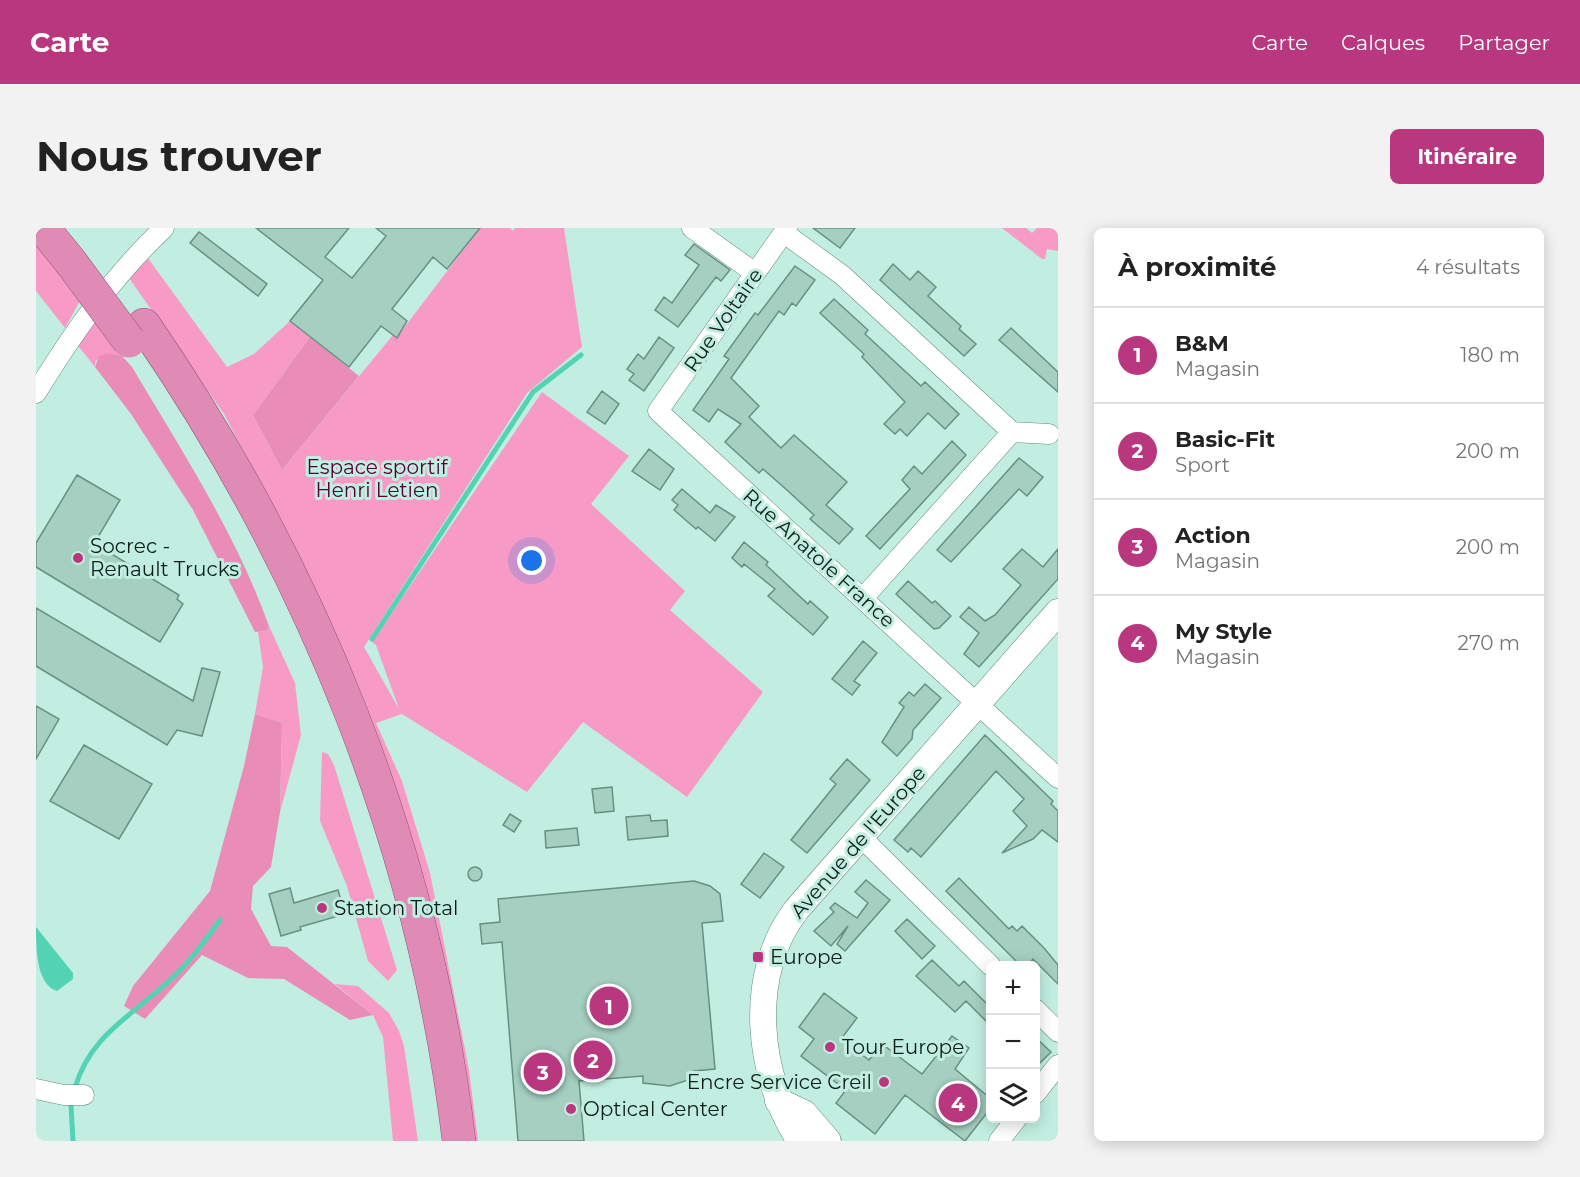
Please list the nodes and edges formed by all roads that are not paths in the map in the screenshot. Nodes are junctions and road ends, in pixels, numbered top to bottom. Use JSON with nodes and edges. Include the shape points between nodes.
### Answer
{"nodes":[{"id":1,"x":43,"y":228,"type":"edge"},
{"id":2,"x":164,"y":228,"type":"edge"},
{"id":3,"x":692,"y":228,"type":"edge"},
{"id":4,"x":785,"y":231,"type":"edge"},
{"id":5,"x":76,"y":246,"type":"edge"},
{"id":6,"x":755,"y":273,"type":"junction"},
{"id":7,"x":137,"y":333,"type":"junction"},
{"id":8,"x":36,"y":393,"type":"edge"},
{"id":9,"x":658,"y":411,"type":"joint"},
{"id":10,"x":1012,"y":432,"type":"junction"},
{"id":11,"x":1049,"y":434,"type":"dead end"},
{"id":12,"x":863,"y":598,"type":"junction"},
{"id":13,"x":1058,"y":612,"type":"edge"},
{"id":14,"x":979,"y":704,"type":"junction"},
{"id":15,"x":1058,"y":778,"type":"edge"},
{"id":16,"x":861,"y":836,"type":"junction"},
{"id":17,"x":986,"y":961,"type":"edge"},
{"id":18,"x":1040,"y":1014,"type":"edge"},
{"id":19,"x":1058,"y":1032,"type":"edge"},
{"id":20,"x":1058,"y":1065,"type":"edge"},
{"id":21,"x":1040,"y":1088,"type":"edge"},
{"id":22,"x":36,"y":1089,"type":"edge"},
{"id":23,"x":84,"y":1095,"type":"dead end"},
{"id":24,"x":778,"y":1101,"type":"junction"},
{"id":25,"x":1014,"y":1123,"type":"edge"},
{"id":26,"x":437,"y":1141,"type":"edge"},
{"id":27,"x":459,"y":1141,"type":"edge"},
{"id":28,"x":800,"y":1141,"type":"edge"},
{"id":29,"x":828,"y":1141,"type":"edge"},
{"id":30,"x":999,"y":1141,"type":"edge"}],
"edges":[{"from":1,"to":5,"type":"highway"},
{"from":2,"to":8,"type":"street","via":[[92,308]]},
{"from":3,"to":6,"type":"street"},
{"from":4,"to":6,"type":"street","name":"Rue Voltaire"},
{"from":4,"to":10,"type":"street","via":[[842,275]]},
{"from":5,"to":7,"type":"highway","bridge":true},
{"from":6,"to":9,"type":"street","name":"Rue Voltaire"},
{"from":7,"to":26,"type":"highway","via":[[244,528],[292,624],[329,713],[363,808],[399,932],[419,1023]]},
{"from":7,"to":27,"type":"highway","via":[[203,415],[256,505],[316,626],[358,728],[418,919],[438,1010]]},
{"from":9,"to":12,"type":"street","name":"Rue Anatole France"},
{"from":10,"to":11,"type":"street"},
{"from":10,"to":12,"type":"street"},
{"from":12,"to":14,"type":"street","name":"Rue Anatole France"},
{"from":13,"to":14,"type":"street","name":"Avenue de l'Europe"},
{"from":14,"to":15,"type":"street","name":"Rue Anatole France"},
{"from":14,"to":16,"type":"street","name":"Avenue de l'Europe"},
{"from":16,"to":17,"type":"street"},
{"from":16,"to":24,"type":"street","name":"Avenue de l'Europe","via":[[790,918],[778,943],[763,1007],[765,1053]]},
{"from":18,"to":19,"type":"street"},
{"from":20,"to":21,"type":"street"},
{"from":22,"to":23,"type":"street"},
{"from":24,"to":28,"type":"street","name":"Avenue de l'Europe"},
{"from":24,"to":29,"type":"street","via":[[804,1113]]},
{"from":25,"to":30,"type":"street"}]}
